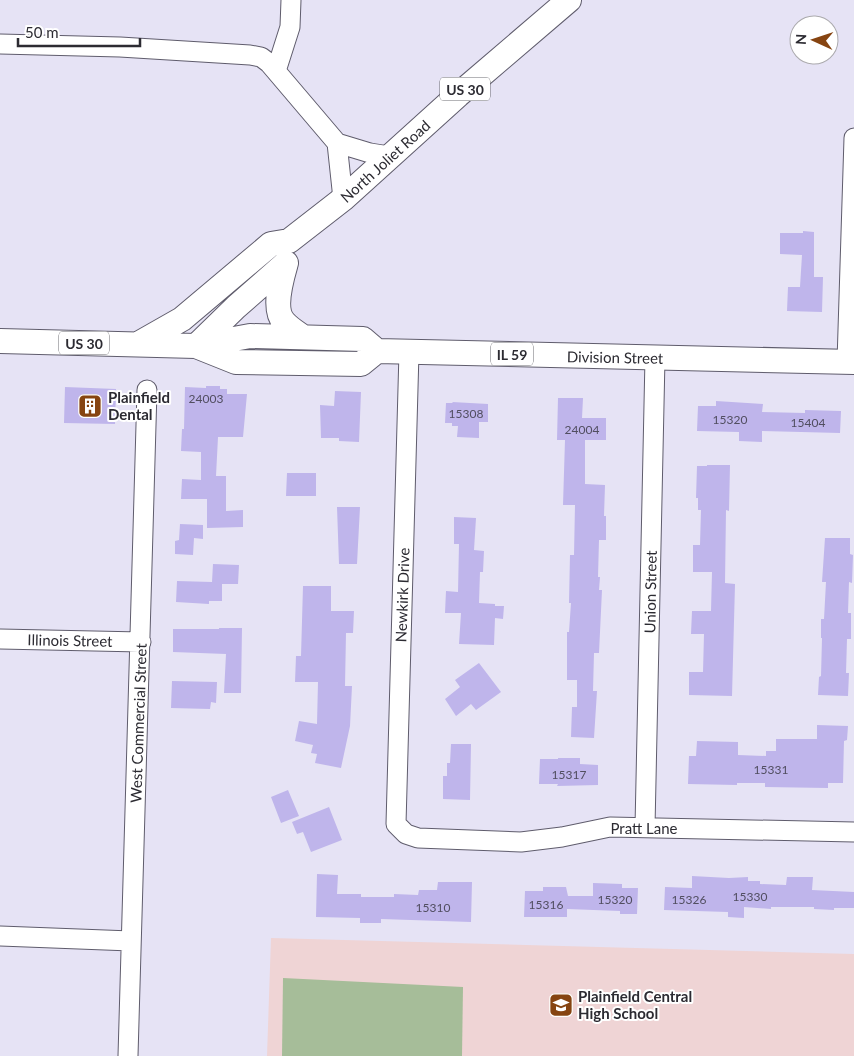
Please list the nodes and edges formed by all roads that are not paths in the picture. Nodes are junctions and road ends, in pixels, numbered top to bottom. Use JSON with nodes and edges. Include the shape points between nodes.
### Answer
{"nodes":[{"id":1,"x":291,"y":0,"type":"edge"},
{"id":2,"x":569,"y":0,"type":"edge"},
{"id":3,"x":0,"y":44,"type":"edge"},
{"id":4,"x":276,"y":71,"type":"junction"},
{"id":5,"x":854,"y":138,"type":"edge"},
{"id":6,"x":337,"y":143,"type":"junction"},
{"id":7,"x":389,"y":156,"type":"junction"},
{"id":8,"x":343,"y":198,"type":"junction"},
{"id":9,"x":288,"y":252,"type":"junction"},
{"id":10,"x":303,"y":338,"type":"junction"},
{"id":11,"x":0,"y":341,"type":"edge"},
{"id":12,"x":138,"y":344,"type":"junction"},
{"id":13,"x":196,"y":346,"type":"junction"},
{"id":14,"x":377,"y":351,"type":"junction"},
{"id":15,"x":409,"y":352,"type":"junction"},
{"id":16,"x":655,"y":358,"type":"junction"},
{"id":17,"x":850,"y":362,"type":"edge"},
{"id":18,"x":147,"y":390,"type":"dead end"},
{"id":19,"x":0,"y":639,"type":"edge"},
{"id":20,"x":141,"y":642,"type":"junction"},
{"id":21,"x":645,"y":827,"type":"junction"},
{"id":22,"x":854,"y":832,"type":"edge"},
{"id":23,"x":406,"y":834,"type":"joint"},
{"id":24,"x":0,"y":936,"type":"edge"},
{"id":25,"x":131,"y":941,"type":"junction"},
{"id":26,"x":128,"y":1056,"type":"edge"}],
"edges":[{"from":1,"to":4,"type":"street","via":[[290,27]]},
{"from":2,"to":7,"type":"main road","name":"North Joliet Road","number":"US 30"},
{"from":3,"to":4,"type":"street","via":[[250,55],[261,57]]},
{"from":4,"to":6,"type":"street"},
{"from":5,"to":17,"type":"street"},
{"from":6,"to":7,"type":"street"},
{"from":6,"to":8,"type":"street"},
{"from":7,"to":8,"type":"main road","name":"North Joliet Road","number":"US 30"},
{"from":8,"to":9,"type":"main road","name":"North Joliet Road","number":"US 30"},
{"from":9,"to":10,"type":"main road","via":[[278,290],[280,316]]},
{"from":9,"to":12,"type":"main road","name":"North Joliet Road","number":"US 30","via":[[271,244],[182,319]]},
{"from":9,"to":13,"type":"main road","name":"North Joliet Road","number":"US 30"},
{"from":10,"to":13,"type":"main road","name":"Division Street","number":"IL 59","via":[[250,336]]},
{"from":10,"to":14,"type":"main road","name":"Division Street","number":"IL 59","via":[[363,339]]},
{"from":11,"to":12,"type":"main road","number":"US 30"},
{"from":12,"to":13,"type":"main road","number":"US 30"},
{"from":13,"to":14,"type":"main road","via":[[236,362],[361,364]]},
{"from":14,"to":15,"type":"main road","name":"Division Street","number":"IL 59"},
{"from":15,"to":16,"type":"main road","name":"Division Street","number":"IL 59"},
{"from":15,"to":23,"type":"street","name":"Newkirk Drive","via":[[396,824]]},
{"from":16,"to":17,"type":"main road","name":"Division Street","number":"IL 59"},
{"from":16,"to":21,"type":"street","name":"Union Street"},
{"from":18,"to":20,"type":"street","name":"West Commercial Street"},
{"from":19,"to":20,"type":"street","name":"Illinois Street"},
{"from":20,"to":25,"type":"street","name":"West Commercial Street"},
{"from":21,"to":22,"type":"street","name":"Pratt Lane"},
{"from":21,"to":23,"type":"street","name":"Pratt Lane","via":[[610,827],[521,842],[418,838]]},
{"from":24,"to":25,"type":"street"},
{"from":25,"to":26,"type":"street","name":"West Commercial Street"}]}
